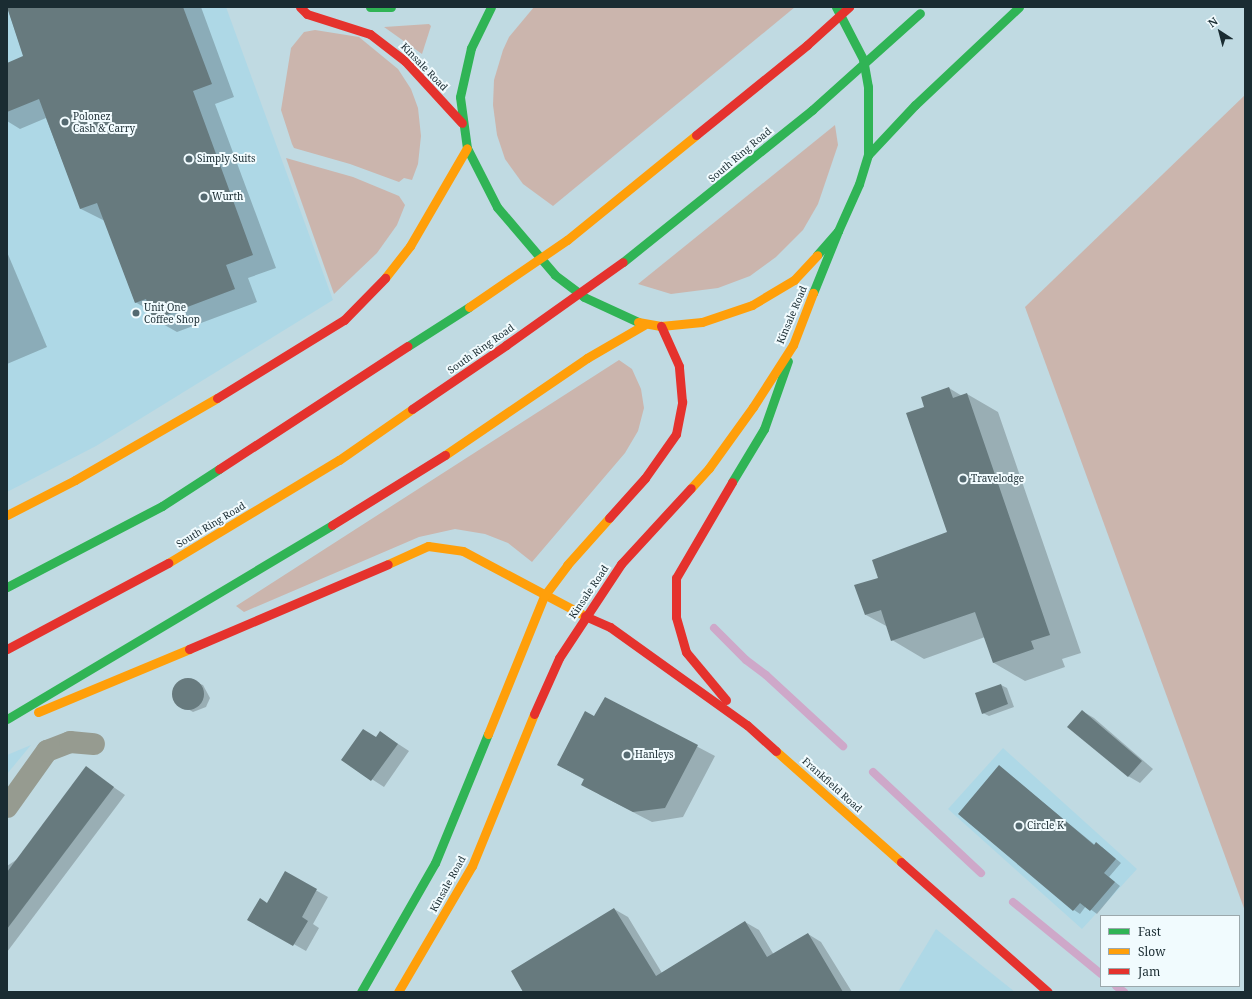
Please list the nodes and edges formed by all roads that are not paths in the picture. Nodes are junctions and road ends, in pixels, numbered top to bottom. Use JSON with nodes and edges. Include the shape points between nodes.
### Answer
{"nodes":[{"id":1,"x":300,"y":7,"type":"edge"},
{"id":2,"x":370,"y":7,"type":"edge"},
{"id":3,"x":392,"y":7,"type":"edge"},
{"id":4,"x":491,"y":7,"type":"edge"},
{"id":5,"x":836,"y":7,"type":"edge"},
{"id":6,"x":849,"y":7,"type":"edge"},
{"id":7,"x":1019,"y":7,"type":"edge"},
{"id":8,"x":923,"y":10,"type":"edge"},
{"id":9,"x":462,"y":123,"type":"junction"},
{"id":10,"x":467,"y":148,"type":"junction"},
{"id":11,"x":868,"y":155,"type":"junction"},
{"id":12,"x":838,"y":231,"type":"junction"},
{"id":13,"x":644,"y":325,"type":"junction"},
{"id":14,"x":661,"y":326,"type":"junction"},
{"id":15,"x":793,"y":345,"type":"junction"},
{"id":16,"x":7,"y":515,"type":"edge"},
{"id":17,"x":7,"y":587,"type":"edge"},
{"id":18,"x":544,"y":596,"type":"junction"},
{"id":19,"x":585,"y":616,"type":"junction"},
{"id":20,"x":7,"y":649,"type":"edge"},
{"id":21,"x":7,"y":719,"type":"edge"},
{"id":22,"x":7,"y":724,"type":"edge"},
{"id":23,"x":748,"y":725,"type":"junction"},
{"id":24,"x":94,"y":744,"type":"dead end"},
{"id":25,"x":7,"y":808,"type":"edge"},
{"id":26,"x":361,"y":992,"type":"edge"},
{"id":27,"x":398,"y":992,"type":"edge"},
{"id":28,"x":1048,"y":992,"type":"edge"}],
"edges":[{"from":1,"to":9,"type":"main road","name":"Kinsale Road","via":[[308,14],[356,28],[374,37],[405,61]]},
{"from":2,"to":3,"type":"main road"},
{"from":4,"to":9,"type":"main road","via":[[471,48],[460,97]]},
{"from":5,"to":11,"type":"main road","via":[[863,59],[868,87]]},
{"from":6,"to":17,"type":"main road","bridge":true,"via":[[802,50],[567,240],[469,307],[162,506]]},
{"from":7,"to":11,"type":"main road","via":[[915,105]]},
{"from":8,"to":20,"type":"main road","name":"South Ring Road","bridge":true,"via":[[812,110],[704,199],[606,275],[506,345],[339,460],[171,561]]},
{"from":9,"to":10,"type":"main road"},
{"from":10,"to":13,"type":"main road","via":[[503,217],[555,275],[584,298],[613,314]]},
{"from":10,"to":16,"type":"main road","via":[[410,246],[391,272],[344,320],[231,390]]},
{"from":11,"to":12,"type":"main road","name":"Kinsale Road","via":[[859,184]]},
{"from":12,"to":14,"type":"main road","via":[[794,280],[752,305],[702,322]]},
{"from":12,"to":15,"type":"main road","name":"Kinsale Road"},
{"from":13,"to":14,"type":"main road"},
{"from":13,"to":21,"type":"main road","via":[[587,358],[498,420],[373,501]]},
{"from":14,"to":18,"type":"main road","via":[[679,366],[682,402],[676,434],[645,478],[567,565]]},
{"from":15,"to":19,"type":"main road","name":"Kinsale Road","via":[[709,468],[621,564]]},
{"from":15,"to":23,"type":"main road","via":[[764,429],[676,578],[676,617],[686,652]]},
{"from":18,"to":19,"type":"main road","name":"Frankfield Road"},
{"from":18,"to":22,"type":"main road","name":"Frankfield Road","via":[[463,551],[428,546],[93,691]]},
{"from":18,"to":26,"type":"main road","via":[[434,863]]},
{"from":19,"to":23,"type":"main road","name":"Frankfield Road","via":[[610,627]]},
{"from":19,"to":27,"type":"main road","name":"Kinsale Road","via":[[559,658],[525,734],[472,866]]},
{"from":23,"to":28,"type":"main road","name":"Frankfield Road"},
{"from":24,"to":25,"type":"street","via":[[70,742],[47,751]]}]}
